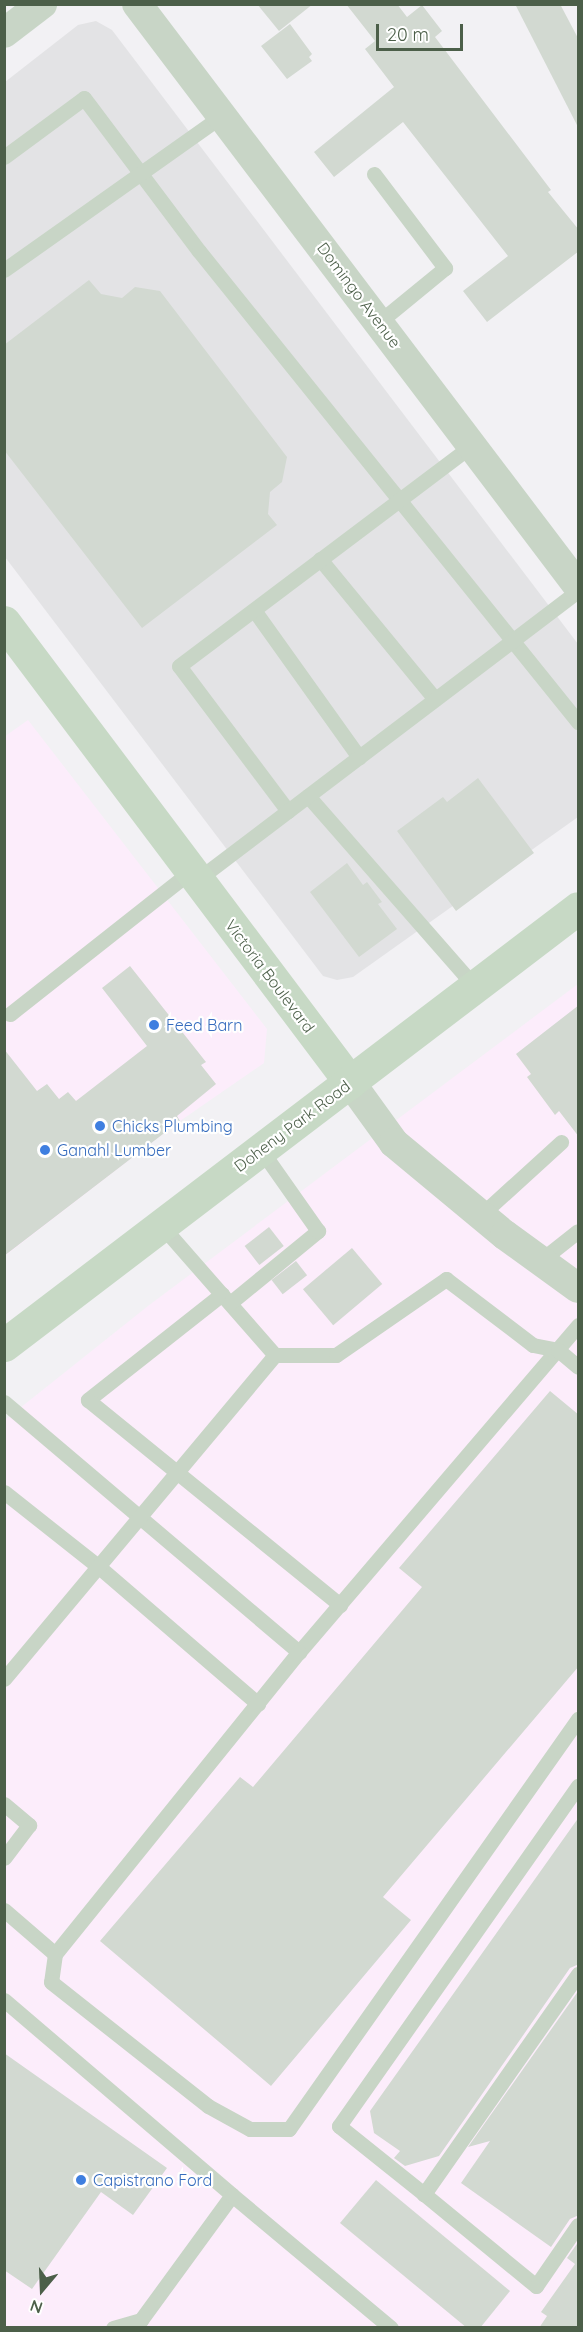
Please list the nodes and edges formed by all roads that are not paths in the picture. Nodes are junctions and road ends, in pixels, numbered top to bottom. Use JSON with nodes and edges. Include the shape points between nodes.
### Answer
{"nodes":[{"id":1,"x":42,"y":4,"type":"edge"},
{"id":2,"x":137,"y":4,"type":"edge"},
{"id":3,"x":4,"y":33,"type":"edge"},
{"id":4,"x":223,"y":115,"type":"junction"},
{"id":5,"x":4,"y":157,"type":"edge"},
{"id":6,"x":141,"y":174,"type":"junction"},
{"id":7,"x":374,"y":174,"type":"dead end"},
{"id":8,"x":4,"y":270,"type":"edge"},
{"id":9,"x":379,"y":322,"type":"junction"},
{"id":10,"x":472,"y":444,"type":"junction"},
{"id":11,"x":398,"y":500,"type":"junction"},
{"id":12,"x":320,"y":559,"type":"junction"},
{"id":13,"x":579,"y":588,"type":"edge"},
{"id":14,"x":254,"y":610,"type":"junction"},
{"id":15,"x":4,"y":622,"type":"edge"},
{"id":16,"x":512,"y":641,"type":"junction"},
{"id":17,"x":435,"y":699,"type":"junction"},
{"id":18,"x":579,"y":722,"type":"edge"},
{"id":19,"x":359,"y":757,"type":"junction"},
{"id":20,"x":308,"y":796,"type":"junction"},
{"id":21,"x":288,"y":811,"type":"junction"},
{"id":22,"x":194,"y":875,"type":"junction"},
{"id":23,"x":579,"y":908,"type":"edge"},
{"id":24,"x":475,"y":987,"type":"junction"},
{"id":25,"x":10,"y":1014,"type":"dead end"},
{"id":26,"x":350,"y":1082,"type":"junction"},
{"id":27,"x":561,"y":1142,"type":"dead end"},
{"id":28,"x":261,"y":1150,"type":"junction"},
{"id":29,"x":482,"y":1214,"type":"junction"},
{"id":30,"x":161,"y":1226,"type":"junction"},
{"id":31,"x":579,"y":1231,"type":"edge"},
{"id":32,"x":540,"y":1261,"type":"junction"},
{"id":33,"x":579,"y":1288,"type":"edge"},
{"id":34,"x":226,"y":1298,"type":"junction"},
{"id":35,"x":579,"y":1324,"type":"edge"},
{"id":36,"x":4,"y":1344,"type":"edge"},
{"id":37,"x":558,"y":1350,"type":"junction"},
{"id":38,"x":275,"y":1355,"type":"junction"},
{"id":39,"x":579,"y":1367,"type":"edge"},
{"id":40,"x":4,"y":1402,"type":"edge"},
{"id":41,"x":177,"y":1473,"type":"junction"},
{"id":42,"x":4,"y":1492,"type":"edge"},
{"id":43,"x":140,"y":1519,"type":"junction"},
{"id":44,"x":99,"y":1567,"type":"junction"},
{"id":45,"x":339,"y":1605,"type":"junction"},
{"id":46,"x":298,"y":1652,"type":"junction"},
{"id":47,"x":4,"y":1680,"type":"edge"},
{"id":48,"x":258,"y":1704,"type":"junction"},
{"id":49,"x":579,"y":1719,"type":"edge"},
{"id":50,"x":579,"y":1786,"type":"edge"},
{"id":51,"x":4,"y":1804,"type":"edge"},
{"id":52,"x":4,"y":1858,"type":"edge"},
{"id":53,"x":4,"y":1911,"type":"edge"},
{"id":54,"x":55,"y":1954,"type":"junction"},
{"id":55,"x":579,"y":1974,"type":"edge"},
{"id":56,"x":4,"y":2000,"type":"edge"},
{"id":57,"x":232,"y":2194,"type":"junction"},
{"id":58,"x":424,"y":2194,"type":"junction"},
{"id":59,"x":579,"y":2225,"type":"edge"},
{"id":60,"x":113,"y":2328,"type":"edge"},
{"id":61,"x":391,"y":2328,"type":"edge"}],
"edges":[{"from":1,"to":3,"type":"street"},
{"from":2,"to":4,"type":"street","name":"Domingo Avenue"},
{"from":4,"to":6,"type":"lane"},
{"from":4,"to":9,"type":"street","name":"Domingo Avenue"},
{"from":5,"to":6,"type":"lane","via":[[84,98]]},
{"from":6,"to":8,"type":"lane"},
{"from":6,"to":11,"type":"lane"},
{"from":7,"to":9,"type":"lane","via":[[445,268]]},
{"from":9,"to":10,"type":"street","name":"Domingo Avenue"},
{"from":10,"to":11,"type":"lane"},
{"from":10,"to":13,"type":"street","name":"Domingo Avenue"},
{"from":11,"to":12,"type":"lane"},
{"from":11,"to":16,"type":"lane"},
{"from":12,"to":14,"type":"lane"},
{"from":12,"to":17,"type":"lane"},
{"from":13,"to":16,"type":"lane"},
{"from":14,"to":19,"type":"lane"},
{"from":14,"to":21,"type":"lane","via":[[179,666]]},
{"from":15,"to":22,"type":"main road","name":"Victoria Boulevard"},
{"from":16,"to":17,"type":"lane"},
{"from":16,"to":18,"type":"lane"},
{"from":17,"to":19,"type":"lane"},
{"from":19,"to":20,"type":"lane"},
{"from":20,"to":21,"type":"lane"},
{"from":20,"to":24,"type":"lane"},
{"from":21,"to":22,"type":"lane"},
{"from":22,"to":25,"type":"lane"},
{"from":22,"to":26,"type":"main road","name":"Victoria Boulevard"},
{"from":23,"to":24,"type":"main road","name":"Doheny Park Road"},
{"from":24,"to":26,"type":"main road","name":"Doheny Park Road"},
{"from":26,"to":28,"type":"main road","name":"Doheny Park Road"},
{"from":26,"to":29,"type":"street","name":"Victoria Boulevard","via":[[394,1143]]},
{"from":27,"to":29,"type":"lane"},
{"from":28,"to":30,"type":"main road","name":"Doheny Park Road"},
{"from":28,"to":34,"type":"lane","via":[[318,1231]]},
{"from":29,"to":32,"type":"street","name":"Victoria Boulevard"},
{"from":30,"to":34,"type":"lane"},
{"from":30,"to":36,"type":"main road","name":"Doheny Park Road"},
{"from":31,"to":32,"type":"lane"},
{"from":32,"to":33,"type":"street","name":"Victoria Boulevard"},
{"from":34,"to":38,"type":"lane"},
{"from":34,"to":41,"type":"lane","via":[[88,1400]]},
{"from":35,"to":37,"type":"lane"},
{"from":37,"to":38,"type":"lane","via":[[533,1345],[446,1279],[336,1355]]},
{"from":37,"to":39,"type":"lane"},
{"from":37,"to":45,"type":"lane"},
{"from":38,"to":41,"type":"lane"},
{"from":40,"to":43,"type":"lane"},
{"from":41,"to":43,"type":"lane"},
{"from":41,"to":45,"type":"lane"},
{"from":42,"to":44,"type":"lane"},
{"from":43,"to":44,"type":"lane"},
{"from":43,"to":46,"type":"lane"},
{"from":44,"to":47,"type":"lane"},
{"from":44,"to":48,"type":"lane"},
{"from":45,"to":46,"type":"lane"},
{"from":46,"to":48,"type":"lane"},
{"from":48,"to":54,"type":"lane"},
{"from":49,"to":54,"type":"lane","via":[[289,2129],[250,2129],[208,2106],[51,1982]]},
{"from":50,"to":58,"type":"lane","via":[[339,2126]]},
{"from":51,"to":52,"type":"lane","via":[[29,1825]]},
{"from":53,"to":54,"type":"lane"},
{"from":55,"to":58,"type":"lane"},
{"from":56,"to":57,"type":"lane"},
{"from":57,"to":60,"type":"lane","via":[[141,2320]]},
{"from":57,"to":61,"type":"lane"},
{"from":58,"to":59,"type":"lane","via":[[536,2286]]}]}
